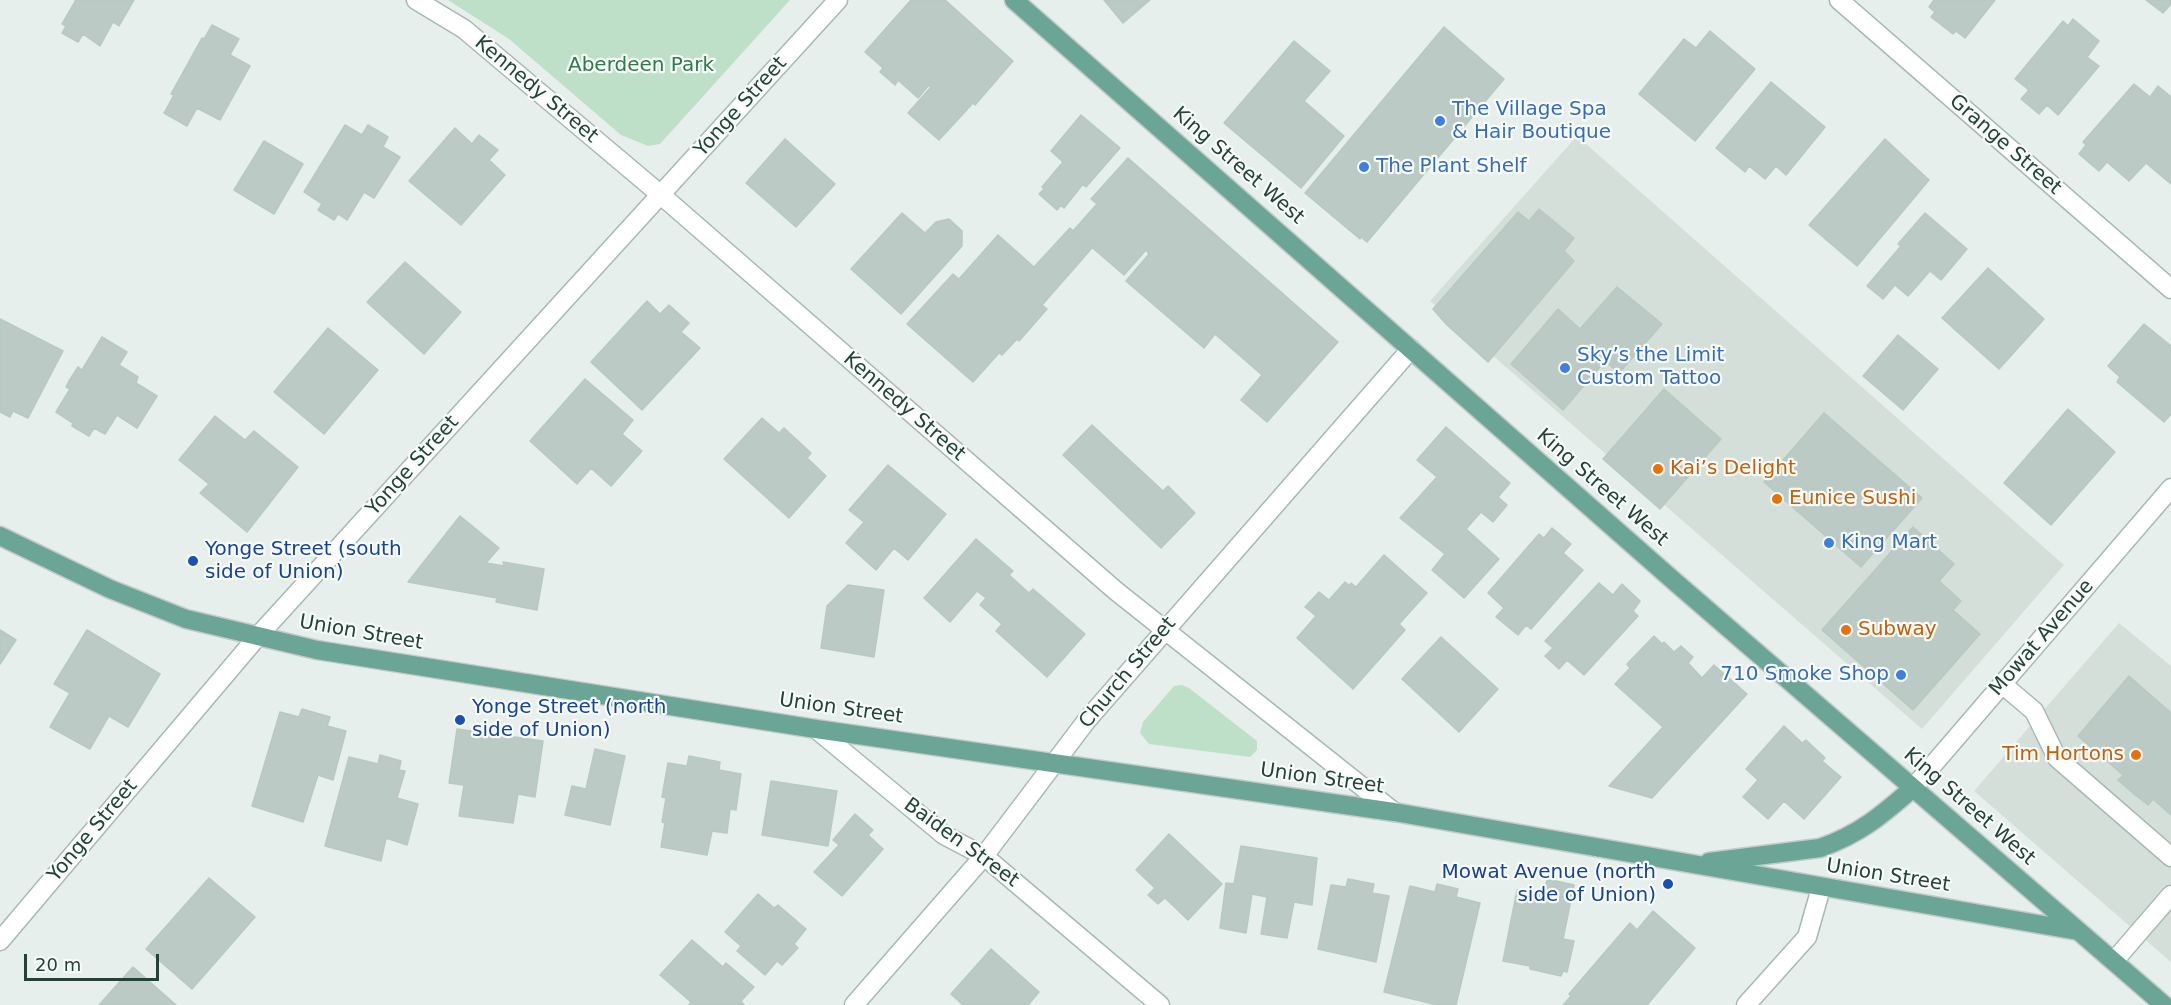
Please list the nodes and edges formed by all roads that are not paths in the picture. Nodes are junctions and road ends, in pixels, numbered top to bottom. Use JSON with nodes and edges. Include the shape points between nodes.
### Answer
{"nodes":[{"id":1,"x":416,"y":0,"type":"edge"},
{"id":2,"x":838,"y":0,"type":"edge"},
{"id":3,"x":1014,"y":0,"type":"edge"},
{"id":4,"x":1839,"y":0,"type":"edge"},
{"id":5,"x":661,"y":195,"type":"junction"},
{"id":6,"x":2171,"y":289,"type":"edge"},
{"id":7,"x":1411,"y":349,"type":"junction"},
{"id":8,"x":2171,"y":488,"type":"edge"},
{"id":9,"x":0,"y":536,"type":"edge"},
{"id":10,"x":1164,"y":630,"type":"junction"},
{"id":11,"x":258,"y":636,"type":"junction"},
{"id":12,"x":2002,"y":684,"type":"junction"},
{"id":13,"x":816,"y":729,"type":"junction"},
{"id":14,"x":1055,"y":763,"type":"junction"},
{"id":15,"x":1913,"y":788,"type":"junction"},
{"id":16,"x":1394,"y":812,"type":"junction"},
{"id":17,"x":984,"y":856,"type":"junction"},
{"id":18,"x":2171,"y":856,"type":"edge"},
{"id":19,"x":1692,"y":864,"type":"junction"},
{"id":20,"x":1821,"y":888,"type":"junction"},
{"id":21,"x":2171,"y":895,"type":"edge"},
{"id":22,"x":2078,"y":931,"type":"junction"},
{"id":23,"x":0,"y":941,"type":"edge"},
{"id":24,"x":2114,"y":962,"type":"junction"},
{"id":25,"x":854,"y":1005,"type":"edge"},
{"id":26,"x":1160,"y":1005,"type":"edge"},
{"id":27,"x":1746,"y":1005,"type":"edge"},
{"id":28,"x":2164,"y":1005,"type":"edge"}],
"edges":[{"from":1,"to":5,"type":"street","name":"Kennedy Street","via":[[464,29]]},
{"from":2,"to":5,"type":"street","name":"Yonge Street"},
{"from":3,"to":7,"type":"main road","name":"King Street West"},
{"from":4,"to":6,"type":"street","name":"Grange Street"},
{"from":5,"to":10,"type":"street","name":"Kennedy Street"},
{"from":5,"to":11,"type":"street","name":"Yonge Street"},
{"from":7,"to":10,"type":"street","name":"Church Street"},
{"from":7,"to":15,"type":"main road","name":"King Street West"},
{"from":8,"to":12,"type":"street","name":"Mowat Avenue"},
{"from":9,"to":11,"type":"main road","name":"Union Street","via":[[110,589],[175,615]]},
{"from":10,"to":14,"type":"street","name":"Church Street"},
{"from":10,"to":16,"type":"street","name":"Kennedy Street"},
{"from":11,"to":13,"type":"main road","name":"Union Street","via":[[317,650]]},
{"from":11,"to":23,"type":"street","name":"Yonge Street"},
{"from":12,"to":15,"type":"street","name":"Mowat Avenue"},
{"from":12,"to":18,"type":"street","via":[[2034,711],[2057,758]]},
{"from":13,"to":14,"type":"main road","name":"Union Street"},
{"from":13,"to":17,"type":"street","name":"Baiden Street","via":[[944,836]]},
{"from":14,"to":16,"type":"main road","name":"Union Street"},
{"from":14,"to":17,"type":"street","name":"Church Street"},
{"from":15,"to":19,"type":"main road","name":"Union Street","via":[[1868,826],[1820,848]]},
{"from":15,"to":22,"type":"main road","name":"King Street West"},
{"from":16,"to":19,"type":"main road","name":"Union Street"},
{"from":17,"to":25,"type":"street","name":"Church Street"},
{"from":17,"to":26,"type":"street","name":"Baiden Street"},
{"from":19,"to":20,"type":"main road","name":"Union Street"},
{"from":20,"to":22,"type":"main road","name":"Union Street"},
{"from":20,"to":27,"type":"street","via":[[1807,937]]},
{"from":21,"to":24,"type":"street"},
{"from":22,"to":24,"type":"main road","name":"King Street West"},
{"from":24,"to":28,"type":"main road","name":"King Street West"}]}
